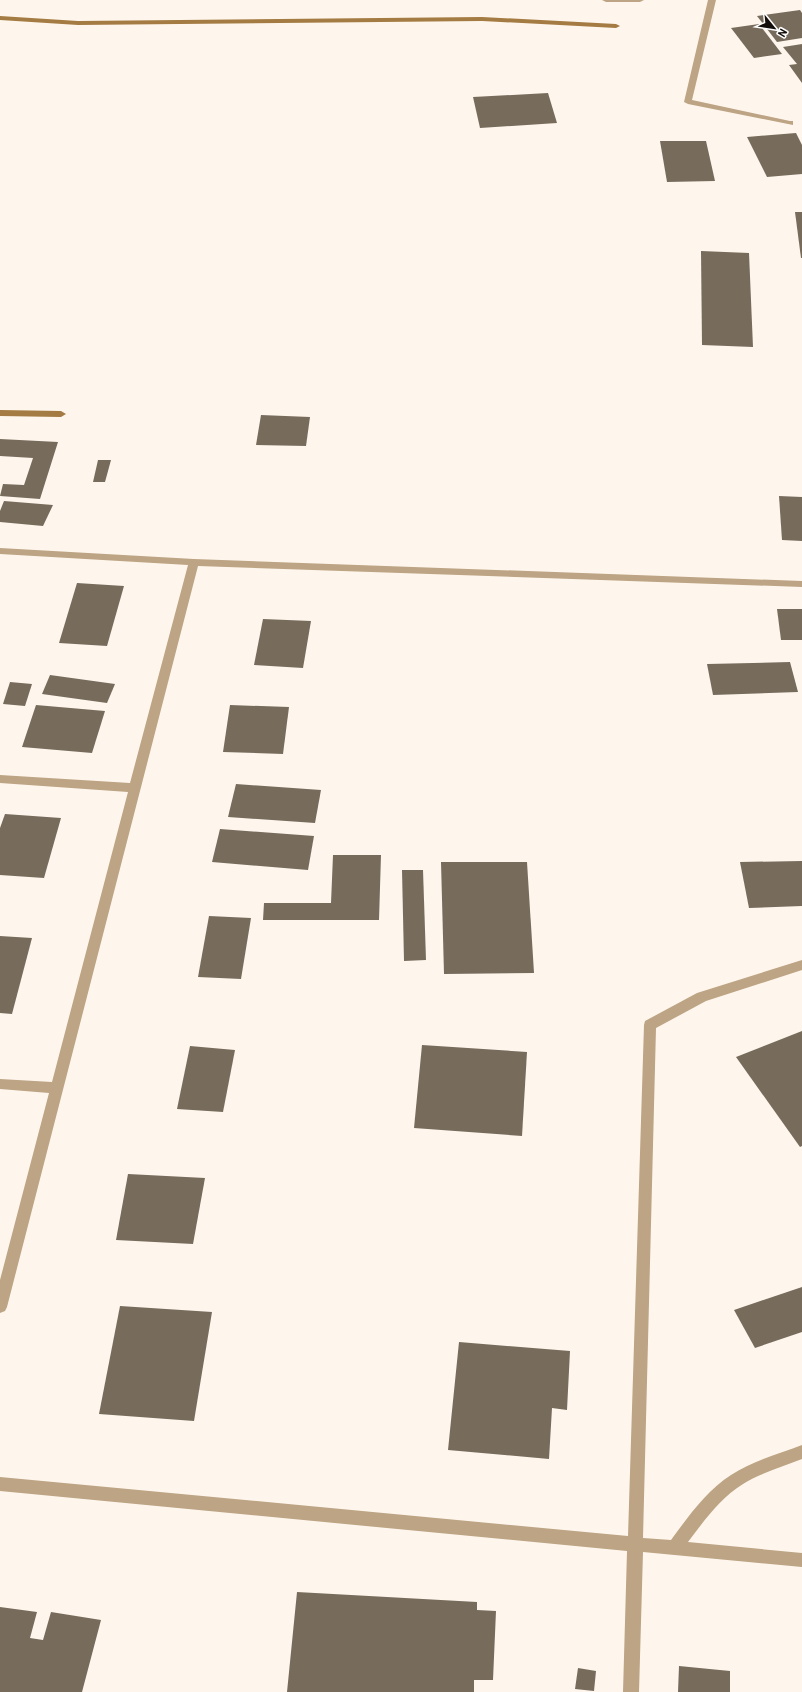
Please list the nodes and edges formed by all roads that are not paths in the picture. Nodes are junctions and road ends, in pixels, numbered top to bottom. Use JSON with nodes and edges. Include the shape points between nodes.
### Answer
{"nodes":[{"id":1,"x":606,"y":0,"type":"edge"},
{"id":2,"x":640,"y":0,"type":"edge"},
{"id":3,"x":712,"y":0,"type":"edge"},
{"id":4,"x":790,"y":122,"type":"dead end"},
{"id":5,"x":0,"y":551,"type":"edge"},
{"id":6,"x":194,"y":562,"type":"junction"},
{"id":7,"x":802,"y":584,"type":"edge"},
{"id":8,"x":0,"y":779,"type":"edge"},
{"id":9,"x":136,"y":788,"type":"junction"},
{"id":10,"x":802,"y":965,"type":"edge"},
{"id":11,"x":0,"y":1084,"type":"edge"},
{"id":12,"x":57,"y":1088,"type":"junction"},
{"id":13,"x":0,"y":1307,"type":"edge"},
{"id":14,"x":802,"y":1452,"type":"edge"},
{"id":15,"x":0,"y":1484,"type":"edge"},
{"id":16,"x":636,"y":1543,"type":"junction"},
{"id":17,"x":674,"y":1548,"type":"junction"},
{"id":18,"x":802,"y":1560,"type":"edge"},
{"id":19,"x":631,"y":1692,"type":"edge"}],
"edges":[{"from":1,"to":2,"type":"street"},
{"from":3,"to":4,"type":"street","via":[[688,102]]},
{"from":5,"to":6,"type":"street"},
{"from":6,"to":7,"type":"street"},
{"from":6,"to":9,"type":"street"},
{"from":8,"to":9,"type":"street"},
{"from":9,"to":12,"type":"street"},
{"from":10,"to":16,"type":"street","via":[[702,997],[650,1025]]},
{"from":11,"to":12,"type":"street"},
{"from":12,"to":13,"type":"street"},
{"from":14,"to":17,"type":"street","via":[[730,1484],[710,1503]]},
{"from":15,"to":16,"type":"street"},
{"from":16,"to":17,"type":"street"},
{"from":16,"to":19,"type":"street"},
{"from":17,"to":18,"type":"street"}]}
